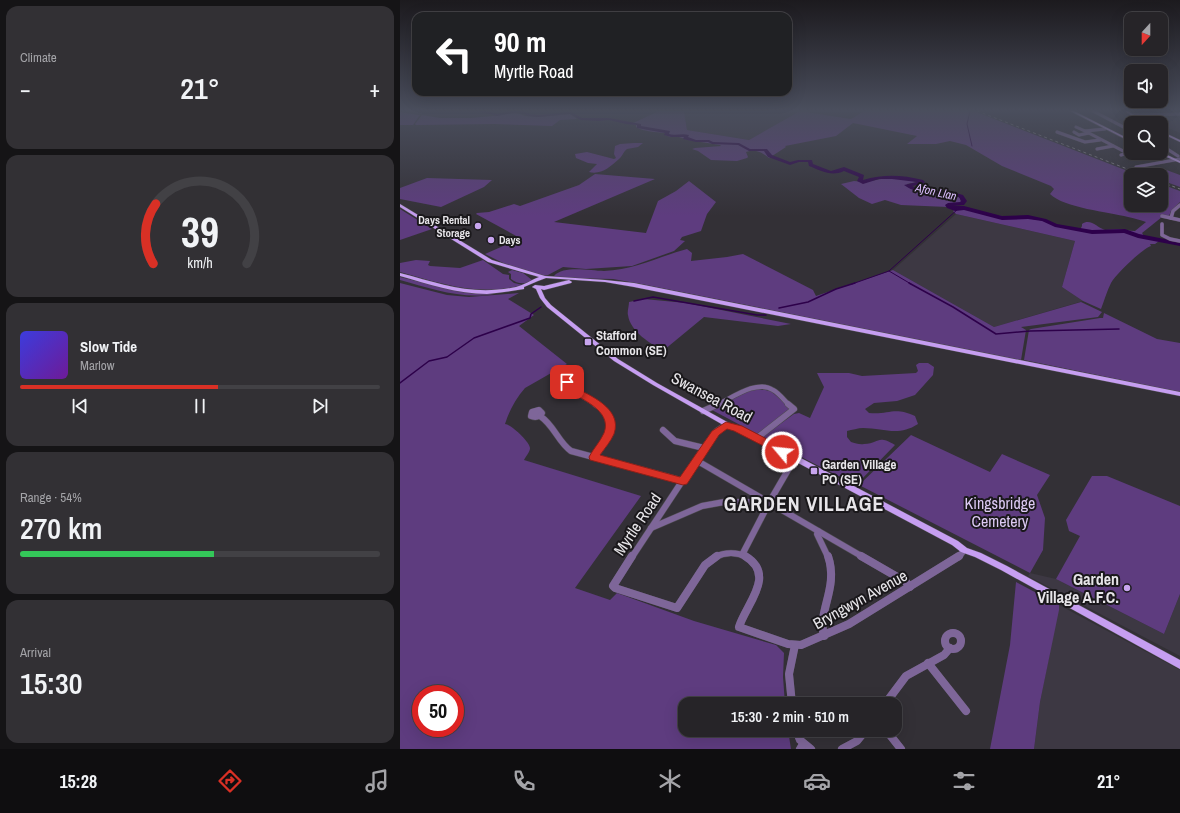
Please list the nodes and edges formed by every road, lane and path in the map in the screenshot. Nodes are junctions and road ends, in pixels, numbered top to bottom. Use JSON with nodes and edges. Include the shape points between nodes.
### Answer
{"nodes":[{"id":1,"x":1113,"y":146,"type":"joint"},
{"id":2,"x":1099,"y":148,"type":"dead end"},
{"id":3,"x":1169,"y":151,"type":"edge"},
{"id":4,"x":1124,"y":152,"type":"edge"},
{"id":5,"x":1115,"y":153,"type":"dead end"},
{"id":6,"x":1124,"y":154,"type":"edge"},
{"id":7,"x":1177,"y":158,"type":"edge"},
{"id":8,"x":1136,"y":167,"type":"dead end"},
{"id":9,"x":400,"y":205,"type":"edge"},
{"id":10,"x":1180,"y":205,"type":"edge"},
{"id":11,"x":1178,"y":209,"type":"edge"},
{"id":12,"x":1162,"y":216,"type":"dead end"},
{"id":13,"x":1171,"y":218,"type":"junction"},
{"id":14,"x":1180,"y":220,"type":"edge"},
{"id":15,"x":1157,"y":225,"type":"dead end"},
{"id":16,"x":1180,"y":241,"type":"edge"},
{"id":17,"x":529,"y":273,"type":"junction"},
{"id":18,"x":400,"y":274,"type":"edge"},
{"id":19,"x":545,"y":277,"type":"junction"},
{"id":20,"x":553,"y":279,"type":"junction"},
{"id":21,"x":575,"y":280,"type":"junction"},
{"id":22,"x":536,"y":286,"type":"junction"},
{"id":23,"x":550,"y":286,"type":"junction"},
{"id":24,"x":567,"y":387,"type":"dead end"},
{"id":25,"x":1180,"y":394,"type":"edge"},
{"id":26,"x":703,"y":410,"type":"junction"},
{"id":27,"x":540,"y":416,"type":"dead end"},
{"id":28,"x":726,"y":425,"type":"junction"},
{"id":29,"x":663,"y":430,"type":"dead end"},
{"id":30,"x":757,"y":438,"type":"junction"},
{"id":31,"x":704,"y":448,"type":"junction"},
{"id":32,"x":594,"y":457,"type":"junction"},
{"id":33,"x":795,"y":458,"type":"junction"},
{"id":34,"x":696,"y":462,"type":"junction"},
{"id":35,"x":683,"y":481,"type":"junction"},
{"id":36,"x":762,"y":499,"type":"junction"},
{"id":37,"x":768,"y":503,"type":"junction"},
{"id":38,"x":652,"y":528,"type":"junction"},
{"id":39,"x":818,"y":531,"type":"junction"},
{"id":40,"x":964,"y":550,"type":"junction"},
{"id":41,"x":742,"y":555,"type":"junction"},
{"id":42,"x":910,"y":587,"type":"junction"},
{"id":43,"x":824,"y":636,"type":"junction"},
{"id":44,"x":795,"y":645,"type":"junction"},
{"id":45,"x":950,"y":648,"type":"dead end"},
{"id":46,"x":928,"y":663,"type":"junction"},
{"id":47,"x":1180,"y":665,"type":"edge"},
{"id":48,"x":791,"y":697,"type":"edge"},
{"id":49,"x":890,"y":697,"type":"edge"},
{"id":50,"x":966,"y":711,"type":"dead end"},
{"id":51,"x":860,"y":737,"type":"edge"},
{"id":52,"x":892,"y":737,"type":"edge"},
{"id":53,"x":802,"y":746,"type":"edge"},
{"id":54,"x":811,"y":749,"type":"edge"},
{"id":55,"x":842,"y":749,"type":"edge"},
{"id":56,"x":901,"y":749,"type":"edge"}],
"edges":[{"from":1,"to":2,"type":"street"},
{"from":1,"to":4,"type":"street"},
{"from":3,"to":7,"type":"street"},
{"from":5,"to":6,"type":"street"},
{"from":7,"to":8,"type":"street"},
{"from":9,"to":17,"type":"main road","via":[[490,261]]},
{"from":10,"to":11,"type":"street"},
{"from":11,"to":13,"type":"street"},
{"from":12,"to":13,"type":"street"},
{"from":13,"to":14,"type":"street"},
{"from":15,"to":16,"type":"street","via":[[1162,225],[1162,234],[1165,237]]},
{"from":17,"to":19,"type":"main road"},
{"from":17,"to":22,"type":"main road","name":"Swansea Road"},
{"from":18,"to":22,"type":"main road","via":[[468,291],[491,292]]},
{"from":19,"to":20,"type":"main road"},
{"from":19,"to":22,"type":"main road"},
{"from":20,"to":21,"type":"main road"},
{"from":20,"to":23,"type":"main road","via":[[555,281]]},
{"from":21,"to":23,"type":"main road"},
{"from":21,"to":25,"type":"main road","via":[[634,285]]},
{"from":22,"to":23,"type":"main road"},
{"from":22,"to":26,"type":"main road","name":"Swansea Road","via":[[548,306],[616,360]]},
{"from":24,"to":32,"type":"street","via":[[601,407],[609,417],[610,430]]},
{"from":26,"to":28,"type":"main road","name":"Swansea Road"},
{"from":26,"to":30,"type":"street","via":[[750,389],[761,386],[772,389],[794,409]]},
{"from":27,"to":32,"type":"street","via":[[551,423],[565,447]]},
{"from":28,"to":30,"type":"main road","name":"Swansea Road"},
{"from":28,"to":31,"type":"street","name":"Myrtle Road","via":[[717,431]]},
{"from":29,"to":31,"type":"street","via":[[675,441]]},
{"from":30,"to":33,"type":"main road","name":"Swansea Road"},
{"from":31,"to":34,"type":"street","name":"Myrtle Road"},
{"from":32,"to":35,"type":"street"},
{"from":33,"to":37,"type":"street"},
{"from":33,"to":40,"type":"main road","name":"Swansea Road"},
{"from":34,"to":35,"type":"street","name":"Myrtle Road"},
{"from":34,"to":36,"type":"street"},
{"from":35,"to":38,"type":"street","name":"Myrtle Road"},
{"from":36,"to":37,"type":"street"},
{"from":36,"to":38,"type":"street","via":[[756,502],[719,502],[693,508]]},
{"from":37,"to":39,"type":"street"},
{"from":37,"to":41,"type":"street"},
{"from":38,"to":41,"type":"street","name":"Myrtle Road","via":[[613,586],[677,608],[698,572],[708,562],[724,554]]},
{"from":39,"to":42,"type":"street","via":[[906,582]]},
{"from":39,"to":43,"type":"street","via":[[832,575],[830,596],[821,629]]},
{"from":40,"to":42,"type":"street","name":"Bryngwyn Avenue","via":[[958,558]]},
{"from":40,"to":47,"type":"main road","name":"Swansea Road","via":[[1031,583]]},
{"from":41,"to":44,"type":"street","name":"Bryngwyn Avenue","via":[[756,565],[760,580],[738,627],[780,643]]},
{"from":42,"to":43,"type":"street","name":"Bryngwyn Avenue"},
{"from":43,"to":44,"type":"street","name":"Bryngwyn Avenue"},
{"from":44,"to":48,"type":"street","via":[[788,673]]},
{"from":45,"to":46,"type":"street","via":[[947,653]]},
{"from":46,"to":49,"type":"street","via":[[906,676]]},
{"from":46,"to":50,"type":"street"},
{"from":51,"to":55,"type":"street"},
{"from":52,"to":56,"type":"street"},
{"from":53,"to":54,"type":"street"}]}
